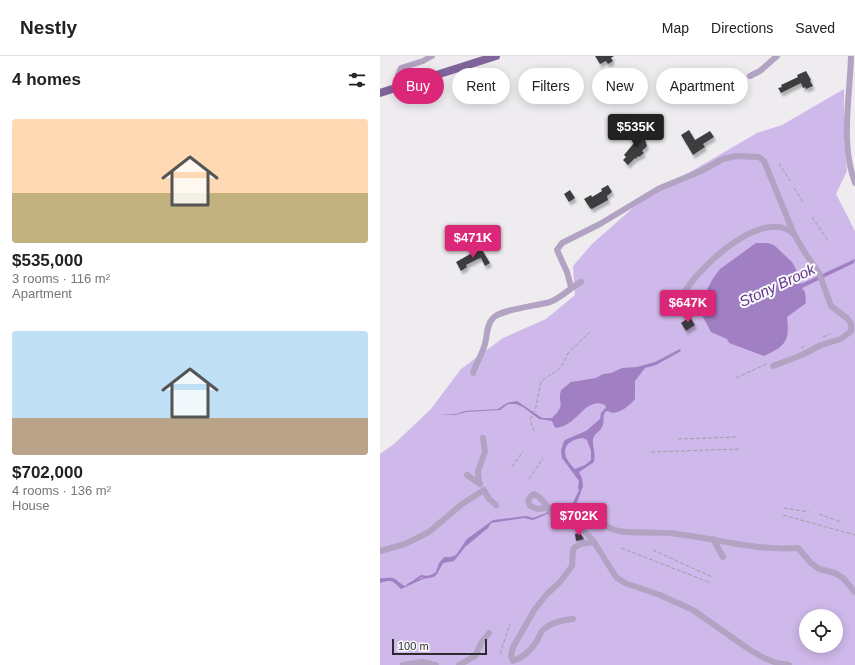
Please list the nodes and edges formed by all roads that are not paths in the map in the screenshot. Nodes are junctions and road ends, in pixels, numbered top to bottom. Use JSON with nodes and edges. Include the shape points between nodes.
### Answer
{"nodes":[{"id":1,"x":432,"y":56,"type":"edge"},
{"id":2,"x":496,"y":56,"type":"edge"},
{"id":3,"x":777,"y":56,"type":"edge"},
{"id":4,"x":851,"y":56,"type":"edge"},
{"id":5,"x":402,"y":68,"type":"edge"},
{"id":6,"x":444,"y":73,"type":"edge"},
{"id":7,"x":750,"y":76,"type":"dead end"},
{"id":8,"x":392,"y":89,"type":"edge"},
{"id":9,"x":380,"y":93,"type":"edge"},
{"id":10,"x":855,"y":183,"type":"edge"},
{"id":11,"x":794,"y":234,"type":"junction"},
{"id":12,"x":581,"y":282,"type":"dead end"},
{"id":13,"x":571,"y":287,"type":"junction"},
{"id":14,"x":684,"y":293,"type":"dead end"},
{"id":15,"x":773,"y":364,"type":"road end"},
{"id":16,"x":473,"y":373,"type":"dead end"},
{"id":17,"x":483,"y":438,"type":"dead end"},
{"id":18,"x":467,"y":475,"type":"dead end"},
{"id":19,"x":479,"y":482,"type":"junction"},
{"id":20,"x":484,"y":490,"type":"junction"},
{"id":21,"x":496,"y":505,"type":"dead end"},
{"id":22,"x":550,"y":511,"type":"dead end"},
{"id":23,"x":577,"y":524,"type":"junction"},
{"id":24,"x":713,"y":540,"type":"junction"},
{"id":25,"x":594,"y":542,"type":"junction"},
{"id":26,"x":380,"y":551,"type":"edge"},
{"id":27,"x":723,"y":557,"type":"dead end"},
{"id":28,"x":855,"y":592,"type":"edge"},
{"id":29,"x":573,"y":619,"type":"dead end"},
{"id":30,"x":489,"y":633,"type":"dead end"},
{"id":31,"x":403,"y":665,"type":"edge"},
{"id":32,"x":436,"y":665,"type":"edge"},
{"id":33,"x":459,"y":665,"type":"edge"},
{"id":34,"x":789,"y":665,"type":"edge"}],
"edges":[{"from":1,"to":5,"type":"street","via":[[428,60]]},
{"from":2,"to":6,"type":"main road"},
{"from":3,"to":7,"type":"street"},
{"from":4,"to":10,"type":"street","via":[[847,117],[850,165]]},
{"from":8,"to":9,"type":"main road"},
{"from":11,"to":13,"type":"street","via":[[764,161],[759,157],[736,156],[723,159],[658,189],[600,224],[562,243],[557,250]]},
{"from":11,"to":14,"type":"street","via":[[779,227],[749,233],[725,249],[689,283]]},
{"from":11,"to":15,"type":"street","via":[[819,273],[831,306],[848,319],[851,331],[841,339]]},
{"from":12,"to":13,"type":"street"},
{"from":13,"to":16,"type":"street","via":[[549,302],[507,311],[494,318],[488,327],[485,346]]},
{"from":17,"to":19,"type":"street","via":[[485,452],[478,471]]},
{"from":18,"to":19,"type":"street"},
{"from":19,"to":20,"type":"street"},
{"from":20,"to":21,"type":"street"},
{"from":20,"to":26,"type":"street","via":[[462,504],[429,532],[405,544]]},
{"from":22,"to":23,"type":"street","via":[[554,517]]},
{"from":23,"to":24,"type":"street","via":[[584,519],[594,520],[612,530],[675,534]]},
{"from":23,"to":25,"type":"street"},
{"from":24,"to":27,"type":"street"},
{"from":24,"to":28,"type":"street","via":[[750,546],[798,548],[811,563],[819,569],[843,578]]},
{"from":25,"to":29,"type":"street","via":[[580,544],[574,548],[572,566],[535,609],[513,647],[513,661],[531,649],[541,631],[547,626]]},
{"from":25,"to":34,"type":"street","via":[[616,577],[625,583],[693,610],[750,650],[777,663]]},
{"from":30,"to":33,"type":"street","via":[[475,656]]},
{"from":31,"to":32,"type":"street","via":[[422,662]]}]}
